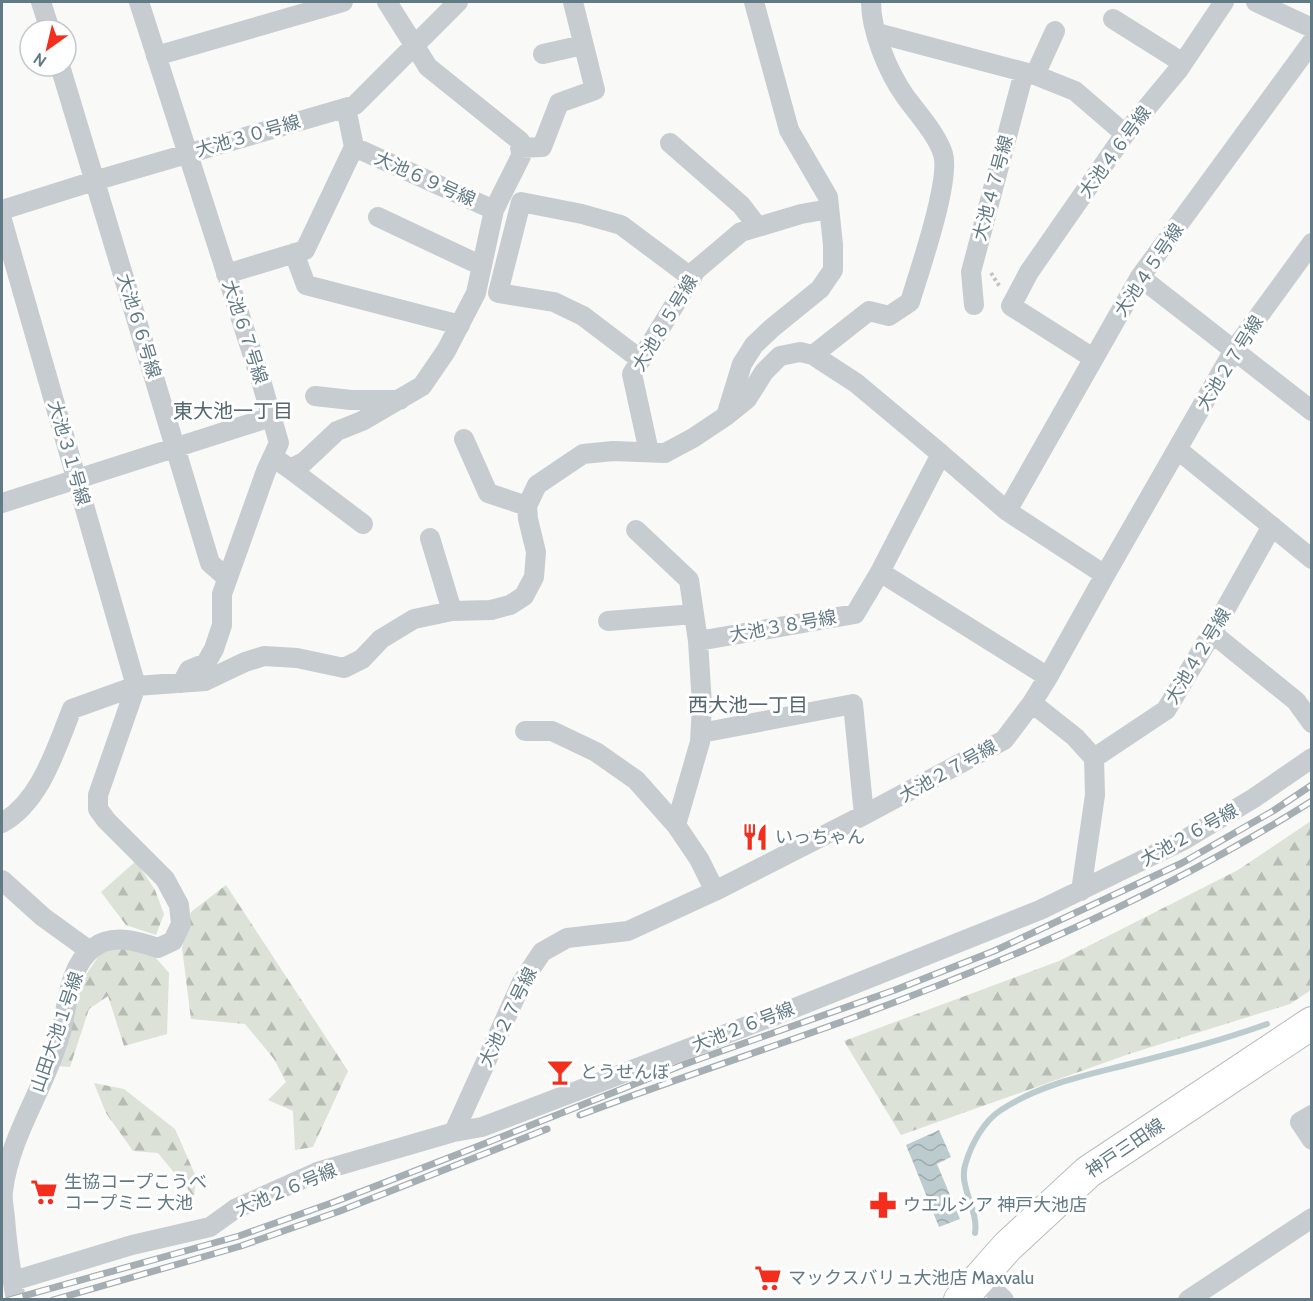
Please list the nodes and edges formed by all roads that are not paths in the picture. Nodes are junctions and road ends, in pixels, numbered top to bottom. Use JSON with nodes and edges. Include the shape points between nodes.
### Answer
{"nodes":[{"id":1,"x":41,"y":2,"type":"edge"},
{"id":2,"x":139,"y":2,"type":"edge"},
{"id":3,"x":343,"y":2,"type":"edge"},
{"id":4,"x":387,"y":2,"type":"edge"},
{"id":5,"x":458,"y":2,"type":"edge"},
{"id":6,"x":573,"y":2,"type":"edge"},
{"id":7,"x":754,"y":2,"type":"edge"},
{"id":8,"x":871,"y":2,"type":"edge"},
{"id":9,"x":1224,"y":2,"type":"edge"},
{"id":10,"x":1256,"y":2,"type":"edge"},
{"id":11,"x":46,"y":18,"type":"edge"},
{"id":12,"x":1113,"y":19,"type":"dead end"},
{"id":13,"x":1311,"y":28,"type":"edge"},
{"id":14,"x":1055,"y":31,"type":"dead end"},
{"id":15,"x":877,"y":33,"type":"junction"},
{"id":16,"x":1311,"y":42,"type":"edge"},
{"id":17,"x":584,"y":45,"type":"junction"},
{"id":18,"x":413,"y":46,"type":"junction"},
{"id":19,"x":543,"y":54,"type":"dead end"},
{"id":20,"x":156,"y":56,"type":"junction"},
{"id":21,"x":1183,"y":63,"type":"junction"},
{"id":22,"x":1030,"y":74,"type":"junction"},
{"id":23,"x":64,"y":78,"type":"edge"},
{"id":24,"x":346,"y":108,"type":"junction"},
{"id":25,"x":1125,"y":134,"type":"junction"},
{"id":26,"x":670,"y":143,"type":"dead end"},
{"id":27,"x":354,"y":147,"type":"junction"},
{"id":28,"x":520,"y":148,"type":"junction"},
{"id":29,"x":188,"y":154,"type":"junction"},
{"id":30,"x":94,"y":181,"type":"junction"},
{"id":31,"x":829,"y":208,"type":"junction"},
{"id":32,"x":2,"y":210,"type":"edge"},
{"id":33,"x":494,"y":210,"type":"junction"},
{"id":34,"x":378,"y":217,"type":"dead end"},
{"id":35,"x":2,"y":219,"type":"edge"},
{"id":36,"x":758,"y":227,"type":"junction"},
{"id":37,"x":1311,"y":243,"type":"edge"},
{"id":38,"x":294,"y":253,"type":"junction"},
{"id":39,"x":482,"y":266,"type":"junction"},
{"id":40,"x":226,"y":274,"type":"junction"},
{"id":41,"x":1140,"y":276,"type":"junction"},
{"id":42,"x":692,"y":278,"type":"junction"},
{"id":43,"x":974,"y":305,"type":"dead end"},
{"id":44,"x":460,"y":325,"type":"junction"},
{"id":45,"x":1234,"y":350,"type":"junction"},
{"id":46,"x":813,"y":355,"type":"junction"},
{"id":47,"x":1093,"y":358,"type":"junction"},
{"id":48,"x":641,"y":360,"type":"junction"},
{"id":49,"x":315,"y":396,"type":"dead end"},
{"id":50,"x":400,"y":400,"type":"junction"},
{"id":51,"x":1311,"y":411,"type":"edge"},
{"id":52,"x":726,"y":416,"type":"junction"},
{"id":53,"x":271,"y":417,"type":"junction"},
{"id":54,"x":465,"y":439,"type":"dead end"},
{"id":55,"x":175,"y":446,"type":"junction"},
{"id":56,"x":1177,"y":449,"type":"junction"},
{"id":57,"x":649,"y":452,"type":"junction"},
{"id":58,"x":941,"y":454,"type":"junction"},
{"id":59,"x":273,"y":457,"type":"junction"},
{"id":60,"x":290,"y":469,"type":"junction"},
{"id":61,"x":77,"y":480,"type":"junction"},
{"id":62,"x":2,"y":502,"type":"edge"},
{"id":63,"x":527,"y":506,"type":"junction"},
{"id":64,"x":1007,"y":511,"type":"junction"},
{"id":65,"x":363,"y":524,"type":"dead end"},
{"id":66,"x":1272,"y":526,"type":"junction"},
{"id":67,"x":636,"y":530,"type":"dead end"},
{"id":68,"x":430,"y":538,"type":"dead end"},
{"id":69,"x":1311,"y":559,"type":"edge"},
{"id":70,"x":880,"y":572,"type":"junction"},
{"id":71,"x":1104,"y":575,"type":"junction"},
{"id":72,"x":227,"y":578,"type":"junction"},
{"id":73,"x":452,"y":610,"type":"junction"},
{"id":74,"x":694,"y":614,"type":"junction"},
{"id":75,"x":608,"y":621,"type":"dead end"},
{"id":76,"x":1212,"y":633,"type":"junction"},
{"id":77,"x":698,"y":641,"type":"junction"},
{"id":78,"x":1048,"y":677,"type":"junction"},
{"id":79,"x":182,"y":683,"type":"junction"},
{"id":80,"x":136,"y":686,"type":"junction"},
{"id":81,"x":1032,"y":703,"type":"junction"},
{"id":82,"x":1311,"y":723,"type":"edge"},
{"id":83,"x":525,"y":731,"type":"dead end"},
{"id":84,"x":701,"y":733,"type":"junction"},
{"id":85,"x":1094,"y":758,"type":"junction"},
{"id":86,"x":1311,"y":758,"type":"edge"},
{"id":87,"x":864,"y":815,"type":"junction"},
{"id":88,"x":2,"y":823,"type":"edge"},
{"id":89,"x":676,"y":825,"type":"junction"},
{"id":90,"x":2,"y":880,"type":"edge"},
{"id":91,"x":715,"y":891,"type":"junction"},
{"id":92,"x":1081,"y":891,"type":"junction"},
{"id":93,"x":90,"y":951,"type":"junction"},
{"id":94,"x":1311,"y":1023,"type":"edge"},
{"id":95,"x":1311,"y":1115,"type":"edge"},
{"id":96,"x":454,"y":1132,"type":"junction"},
{"id":97,"x":1311,"y":1140,"type":"edge"},
{"id":98,"x":2,"y":1192,"type":"edge"},
{"id":99,"x":1311,"y":1218,"type":"edge"},
{"id":100,"x":981,"y":1277,"type":"junction"},
{"id":101,"x":15,"y":1290,"type":"edge"},
{"id":102,"x":1199,"y":1296,"type":"edge"},
{"id":103,"x":960,"y":1299,"type":"edge"},
{"id":104,"x":1004,"y":1299,"type":"edge"}],
"edges":[{"from":1,"to":11,"type":"street"},
{"from":2,"to":20,"type":"street","name":"大池６７号線"},
{"from":3,"to":20,"type":"street"},
{"from":4,"to":18,"type":"street"},
{"from":5,"to":18,"type":"street","name":"大池３０号線"},
{"from":6,"to":17,"type":"street"},
{"from":7,"to":31,"type":"street","via":[[789,130],[828,197]]},
{"from":8,"to":15,"type":"street"},
{"from":9,"to":21,"type":"street","name":"大池４６号線"},
{"from":10,"to":13,"type":"street"},
{"from":12,"to":21,"type":"street"},
{"from":14,"to":22,"type":"street","name":"大池４７号線"},
{"from":15,"to":22,"type":"street"},
{"from":15,"to":46,"type":"street","via":[[886,62],[903,94],[943,154],[944,180],[910,302],[889,316],[869,310]]},
{"from":16,"to":41,"type":"street","name":"大池４５号線"},
{"from":17,"to":19,"type":"street"},
{"from":17,"to":28,"type":"street","via":[[595,90],[559,103],[542,147]]},
{"from":18,"to":24,"type":"street","name":"大池３０号線","via":[[355,105]]},
{"from":18,"to":28,"type":"street","via":[[428,67],[520,141]]},
{"from":20,"to":29,"type":"street","name":"大池６７号線"},
{"from":21,"to":25,"type":"street","name":"大池４６号線"},
{"from":22,"to":25,"type":"street","via":[[1075,91]]},
{"from":22,"to":43,"type":"street","name":"大池４７号線","via":[[971,272]]},
{"from":23,"to":30,"type":"street","name":"大池６６号線"},
{"from":24,"to":27,"type":"street","name":"大池６９号線"},
{"from":24,"to":29,"type":"street","name":"大池３０号線"},
{"from":25,"to":47,"type":"street","name":"大池４６号線","via":[[1029,272],[1011,306]]},
{"from":26,"to":36,"type":"street","via":[[741,205]]},
{"from":27,"to":33,"type":"street","name":"大池６９号線"},
{"from":27,"to":38,"type":"street","name":"大池６９号線","via":[[305,250]]},
{"from":28,"to":33,"type":"street","name":"大池６９号線","via":[[521,156]]},
{"from":29,"to":30,"type":"street","name":"大池３０号線"},
{"from":29,"to":40,"type":"street","name":"大池６７号線"},
{"from":30,"to":32,"type":"street","name":"大池３０号線"},
{"from":30,"to":55,"type":"street","name":"大池６６号線"},
{"from":31,"to":36,"type":"street","name":"大池８５号線"},
{"from":31,"to":52,"type":"street","via":[[833,270],[820,289],[754,345],[742,364]]},
{"from":33,"to":39,"type":"street"},
{"from":34,"to":39,"type":"street"},
{"from":35,"to":61,"type":"street","name":"大池３１号線"},
{"from":36,"to":42,"type":"street","name":"大池８５号線","via":[[741,232],[696,270]]},
{"from":37,"to":45,"type":"street","name":"大池２７号線"},
{"from":38,"to":40,"type":"street","name":"大池６９号線"},
{"from":38,"to":44,"type":"street","via":[[306,285]]},
{"from":39,"to":44,"type":"street","via":[[476,293]]},
{"from":40,"to":53,"type":"street","name":"大池６７号線"},
{"from":41,"to":45,"type":"street"},
{"from":41,"to":47,"type":"street","name":"大池４５号線"},
{"from":42,"to":48,"type":"street","name":"大池８５号線"},
{"from":42,"to":48,"type":"street","via":[[621,225],[521,202],[498,293],[555,302],[583,316]]},
{"from":44,"to":50,"type":"street","via":[[422,386]]},
{"from":45,"to":51,"type":"street"},
{"from":45,"to":56,"type":"street","name":"大池２７号線"},
{"from":46,"to":52,"type":"street","via":[[800,352],[780,356],[747,399]]},
{"from":46,"to":58,"type":"street","via":[[856,383]]},
{"from":47,"to":64,"type":"street","name":"大池４５号線"},
{"from":48,"to":57,"type":"street","name":"大池８５号線","via":[[633,374]]},
{"from":49,"to":50,"type":"street"},
{"from":50,"to":60,"type":"street","via":[[337,431],[304,462]]},
{"from":52,"to":57,"type":"street","via":[[665,453]]},
{"from":53,"to":55,"type":"street"},
{"from":53,"to":59,"type":"street","name":"大池６７号線","via":[[279,442]]},
{"from":54,"to":63,"type":"street","via":[[488,493]]},
{"from":55,"to":61,"type":"street"},
{"from":55,"to":72,"type":"street","name":"大池６６号線","via":[[210,563]]},
{"from":56,"to":66,"type":"street"},
{"from":56,"to":71,"type":"street","name":"大池２７号線"},
{"from":57,"to":63,"type":"street","via":[[583,454],[537,485]]},
{"from":58,"to":64,"type":"street"},
{"from":58,"to":70,"type":"street","name":"大池３８号線"},
{"from":59,"to":60,"type":"street"},
{"from":59,"to":72,"type":"street","name":"大池６７号線"},
{"from":60,"to":65,"type":"street"},
{"from":61,"to":62,"type":"street"},
{"from":61,"to":80,"type":"street","name":"大池３１号線"},
{"from":63,"to":73,"type":"street","via":[[536,552],[534,577],[524,596],[491,610]]},
{"from":64,"to":71,"type":"street"},
{"from":66,"to":69,"type":"street"},
{"from":66,"to":76,"type":"street","name":"大池４２号線"},
{"from":67,"to":74,"type":"street","via":[[689,580]]},
{"from":68,"to":73,"type":"street"},
{"from":70,"to":77,"type":"street","name":"大池３８号線","via":[[855,614]]},
{"from":70,"to":78,"type":"street"},
{"from":71,"to":78,"type":"street","name":"大池２７号線"},
{"from":72,"to":79,"type":"street","name":"大池６７号線","via":[[222,594],[222,626],[214,649],[206,663],[189,670]]},
{"from":73,"to":79,"type":"street","via":[[414,619],[344,668],[264,656],[205,681]]},
{"from":74,"to":75,"type":"street"},
{"from":74,"to":77,"type":"street"},
{"from":76,"to":82,"type":"street","via":[[1296,701]]},
{"from":76,"to":85,"type":"street","name":"大池４２号線","via":[[1166,710]]},
{"from":77,"to":84,"type":"street"},
{"from":78,"to":81,"type":"street","name":"大池２７号線"},
{"from":79,"to":80,"type":"street"},
{"from":80,"to":88,"type":"street","via":[[72,709],[38,785],[12,817]]},
{"from":80,"to":93,"type":"street","name":"山田大池１号線","via":[[98,795],[98,809],[165,879],[179,905],[181,924],[174,941],[158,948],[138,941],[112,939]]},
{"from":81,"to":85,"type":"street","via":[[1075,737]]},
{"from":81,"to":87,"type":"street","name":"大池２７号線","via":[[1004,740]]},
{"from":83,"to":89,"type":"street","via":[[552,731],[597,752],[636,780]]},
{"from":84,"to":87,"type":"street","via":[[853,704]]},
{"from":84,"to":89,"type":"street"},
{"from":85,"to":92,"type":"street","via":[[1095,795]]},
{"from":86,"to":92,"type":"street","name":"大池２６号線","via":[[1184,840]]},
{"from":87,"to":91,"type":"street","name":"大池２７号線"},
{"from":89,"to":91,"type":"street"},
{"from":90,"to":93,"type":"street","via":[[43,917]]},
{"from":91,"to":96,"type":"street","name":"大池２７号線","via":[[628,931],[567,938],[542,952],[522,982]]},
{"from":92,"to":96,"type":"street","name":"大池２６号線","via":[[797,1007],[482,1127]]},
{"from":93,"to":98,"type":"street","name":"山田大池１号線","via":[[72,981],[61,1032],[12,1150]]},
{"from":94,"to":100,"type":"main road","name":"神戸三田線","via":[[1088,1172],[1008,1246]]},
{"from":95,"to":97,"type":"street","via":[[1300,1122]]},
{"from":96,"to":101,"type":"street","name":"大池２６号線","via":[[320,1171],[235,1209],[210,1227],[132,1245]]},
{"from":98,"to":101,"type":"street","name":"山田大池１号線"},
{"from":99,"to":102,"type":"street"},
{"from":100,"to":103,"type":"main road","name":"神戸三田線"},
{"from":100,"to":104,"type":"street"}]}
